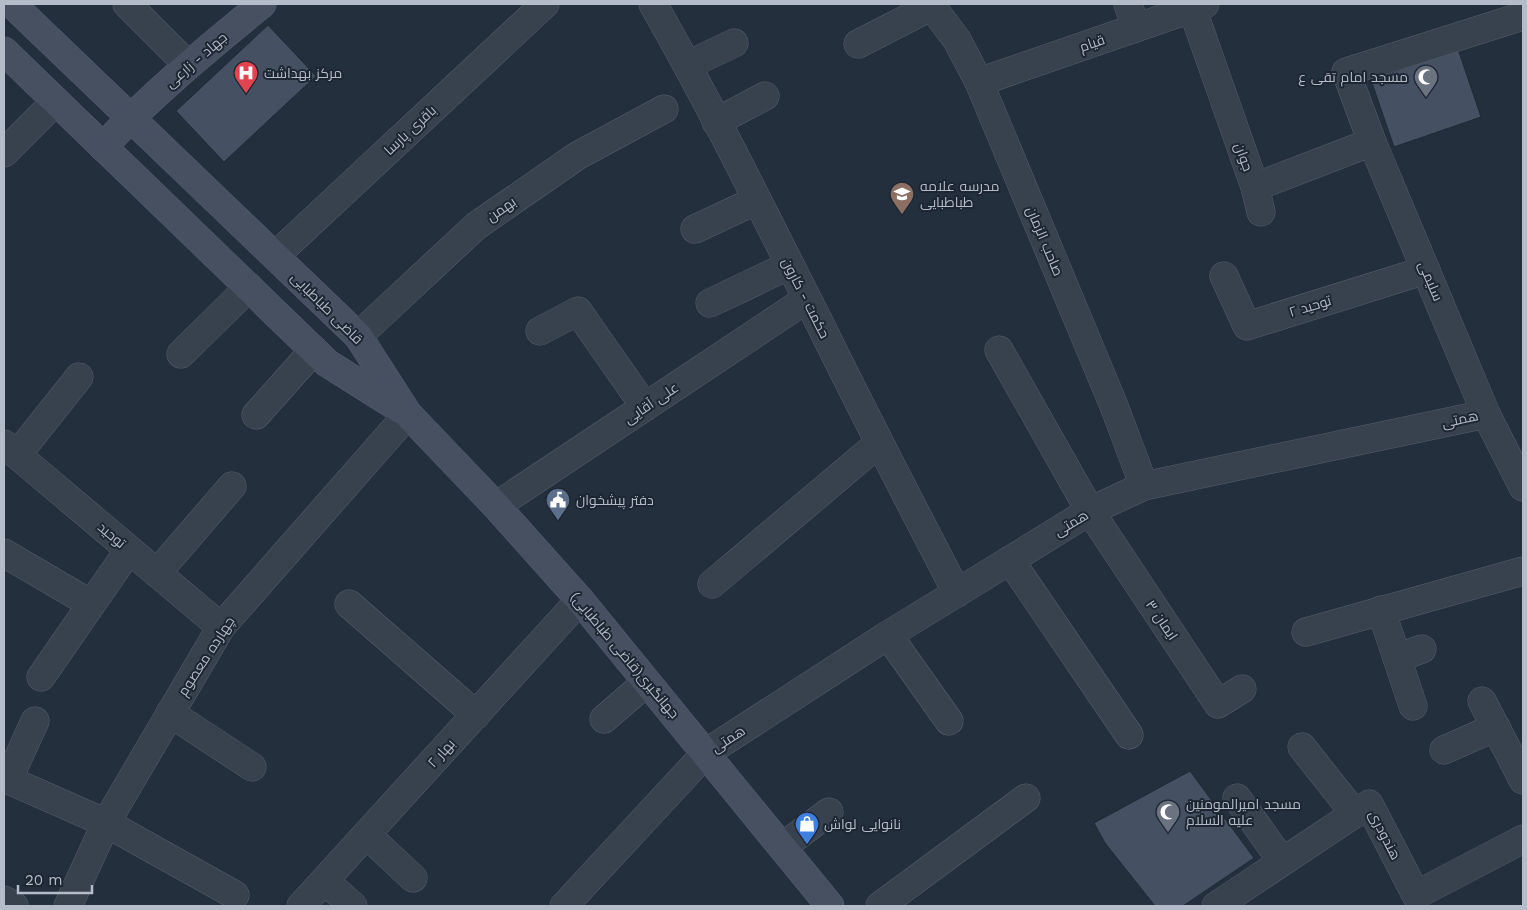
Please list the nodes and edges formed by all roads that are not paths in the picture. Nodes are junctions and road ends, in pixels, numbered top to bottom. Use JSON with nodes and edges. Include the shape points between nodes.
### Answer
{"nodes":[{"id":1,"x":12,"y":4,"type":"edge"},
{"id":2,"x":128,"y":4,"type":"edge"},
{"id":3,"x":262,"y":4,"type":"edge"},
{"id":4,"x":545,"y":4,"type":"edge"},
{"id":5,"x":653,"y":4,"type":"edge"},
{"id":6,"x":931,"y":5,"type":"edge"},
{"id":7,"x":1198,"y":6,"type":"edge"},
{"id":8,"x":1132,"y":16,"type":"edge"},
{"id":9,"x":1523,"y":16,"type":"edge"},
{"id":10,"x":734,"y":43,"type":"dead end"},
{"id":11,"x":858,"y":44,"type":"dead end"},
{"id":12,"x":4,"y":50,"type":"edge"},
{"id":13,"x":188,"y":64,"type":"junction"},
{"id":14,"x":688,"y":65,"type":"junction"},
{"id":15,"x":979,"y":82,"type":"junction"},
{"id":16,"x":765,"y":96,"type":"dead end"},
{"id":17,"x":56,"y":101,"type":"junction"},
{"id":18,"x":664,"y":109,"type":"dead end"},
{"id":19,"x":131,"y":117,"type":"junction"},
{"id":20,"x":716,"y":122,"type":"junction"},
{"id":21,"x":1372,"y":142,"type":"junction"},
{"id":22,"x":103,"y":147,"type":"junction"},
{"id":23,"x":4,"y":153,"type":"edge"},
{"id":24,"x":757,"y":200,"type":"junction"},
{"id":25,"x":695,"y":229,"type":"dead end"},
{"id":26,"x":275,"y":256,"type":"junction"},
{"id":27,"x":790,"y":265,"type":"junction"},
{"id":28,"x":1426,"y":270,"type":"junction"},
{"id":29,"x":1224,"y":276,"type":"dead end"},
{"id":30,"x":249,"y":288,"type":"junction"},
{"id":31,"x":807,"y":299,"type":"junction"},
{"id":32,"x":710,"y":303,"type":"dead end"},
{"id":33,"x":540,"y":331,"type":"dead end"},
{"id":34,"x":358,"y":336,"type":"junction"},
{"id":35,"x":314,"y":350,"type":"junction"},
{"id":36,"x":999,"y":350,"type":"dead end"},
{"id":37,"x":180,"y":354,"type":"dead end"},
{"id":38,"x":79,"y":376,"type":"dead end"},
{"id":39,"x":645,"y":407,"type":"junction"},
{"id":40,"x":408,"y":414,"type":"junction"},
{"id":41,"x":1486,"y":414,"type":"junction"},
{"id":42,"x":256,"y":415,"type":"dead end"},
{"id":43,"x":879,"y":443,"type":"junction"},
{"id":44,"x":10,"y":449,"type":"edge"},
{"id":45,"x":232,"y":486,"type":"dead end"},
{"id":46,"x":1144,"y":486,"type":"junction"},
{"id":47,"x":1523,"y":487,"type":"edge"},
{"id":48,"x":496,"y":506,"type":"junction"},
{"id":49,"x":1090,"y":512,"type":"junction"},
{"id":50,"x":129,"y":550,"type":"junction"},
{"id":51,"x":4,"y":553,"type":"edge"},
{"id":52,"x":1010,"y":560,"type":"junction"},
{"id":53,"x":1523,"y":570,"type":"edge"},
{"id":54,"x":157,"y":573,"type":"junction"},
{"id":55,"x":712,"y":584,"type":"dead end"},
{"id":56,"x":957,"y":593,"type":"junction"},
{"id":57,"x":580,"y":600,"type":"junction"},
{"id":58,"x":91,"y":604,"type":"junction"},
{"id":59,"x":350,"y":604,"type":"dead end"},
{"id":60,"x":1381,"y":610,"type":"junction"},
{"id":61,"x":221,"y":627,"type":"junction"},
{"id":62,"x":1306,"y":632,"type":"dead end"},
{"id":63,"x":888,"y":635,"type":"junction"},
{"id":64,"x":41,"y":677,"type":"dead end"},
{"id":65,"x":647,"y":682,"type":"junction"},
{"id":66,"x":1242,"y":689,"type":"dead end"},
{"id":67,"x":1482,"y":701,"type":"dead end"},
{"id":68,"x":1413,"y":706,"type":"dead end"},
{"id":69,"x":170,"y":713,"type":"junction"},
{"id":70,"x":476,"y":715,"type":"junction"},
{"id":71,"x":604,"y":720,"type":"dead end"},
{"id":72,"x":35,"y":721,"type":"dead end"},
{"id":73,"x":949,"y":721,"type":"dead end"},
{"id":74,"x":1496,"y":727,"type":"junction"},
{"id":75,"x":1129,"y":735,"type":"dead end"},
{"id":76,"x":1302,"y":747,"type":"dead end"},
{"id":77,"x":1444,"y":750,"type":"dead end"},
{"id":78,"x":706,"y":753,"type":"junction"},
{"id":79,"x":252,"y":767,"type":"dead end"},
{"id":80,"x":6,"y":779,"type":"edge"},
{"id":81,"x":1523,"y":780,"type":"edge"},
{"id":82,"x":1026,"y":798,"type":"dead end"},
{"id":83,"x":1237,"y":798,"type":"dead end"},
{"id":84,"x":829,"y":812,"type":"dead end"},
{"id":85,"x":1355,"y":814,"type":"junction"},
{"id":86,"x":106,"y":823,"type":"junction"},
{"id":87,"x":367,"y":835,"type":"junction"},
{"id":88,"x":1523,"y":839,"type":"edge"},
{"id":89,"x":782,"y":848,"type":"junction"},
{"id":90,"x":1282,"y":861,"type":"junction"},
{"id":91,"x":413,"y":878,"type":"dead end"},
{"id":92,"x":325,"y":881,"type":"junction"},
{"id":93,"x":235,"y":895,"type":"dead end"},
{"id":94,"x":4,"y":900,"type":"edge"},
{"id":95,"x":1231,"y":902,"type":"edge"},
{"id":96,"x":14,"y":906,"type":"edge"},
{"id":97,"x":68,"y":906,"type":"edge"},
{"id":98,"x":302,"y":906,"type":"edge"},
{"id":99,"x":353,"y":906,"type":"edge"},
{"id":100,"x":564,"y":906,"type":"edge"},
{"id":101,"x":830,"y":906,"type":"edge"},
{"id":102,"x":880,"y":906,"type":"edge"}],
"edges":[{"from":1,"to":19,"type":"street","name":"قاضی طباطبایی"},
{"from":2,"to":13,"type":"street"},
{"from":3,"to":13,"type":"street","name":"جهاد - زارعی"},
{"from":4,"to":26,"type":"street","name":"باقری پارسا"},
{"from":5,"to":14,"type":"street","name":"حکمت - کارون"},
{"from":6,"to":11,"type":"street"},
{"from":6,"to":15,"type":"street","name":"صاحب الزمان","via":[[957,40]]},
{"from":7,"to":8,"type":"street","name":"قیام"},
{"from":7,"to":21,"type":"street","name":"جوان","via":[[1258,200]]},
{"from":8,"to":15,"type":"street","name":"قیام"},
{"from":9,"to":21,"type":"street","name":"سلیمی","via":[[1346,72]]},
{"from":10,"to":14,"type":"street"},
{"from":12,"to":17,"type":"street"},
{"from":13,"to":19,"type":"street","name":"جهاد - زارعی"},
{"from":14,"to":20,"type":"street","name":"حکمت - کارون"},
{"from":15,"to":46,"type":"street","name":"صاحب الزمان"},
{"from":16,"to":20,"type":"street"},
{"from":17,"to":22,"type":"street"},
{"from":17,"to":23,"type":"street"},
{"from":18,"to":34,"type":"street","name":"بهمن","via":[[577,156],[476,226]]},
{"from":19,"to":22,"type":"street","name":"جهاد - زارعی"},
{"from":19,"to":26,"type":"street","name":"قاضی طباطبایی"},
{"from":20,"to":24,"type":"street","name":"حکمت - کارون"},
{"from":21,"to":28,"type":"street","name":"سلیمی"},
{"from":22,"to":30,"type":"street"},
{"from":24,"to":25,"type":"street"},
{"from":24,"to":27,"type":"street","name":"حکمت - کارون"},
{"from":26,"to":34,"type":"street","name":"قاضی طباطبایی"},
{"from":27,"to":31,"type":"street","name":"حکمت - کارون"},
{"from":27,"to":32,"type":"street"},
{"from":28,"to":29,"type":"street","name":"توحید ۲","via":[[1247,326]]},
{"from":28,"to":41,"type":"street","name":"سلیمی"},
{"from":30,"to":35,"type":"street"},
{"from":30,"to":37,"type":"street"},
{"from":31,"to":39,"type":"street","name":"علی آقایی"},
{"from":31,"to":43,"type":"street","name":"حکمت - کارون"},
{"from":33,"to":39,"type":"street","via":[[578,311]]},
{"from":34,"to":40,"type":"street","name":"قاضی طباطبایی"},
{"from":35,"to":40,"type":"street","via":[[327,363]]},
{"from":35,"to":42,"type":"street"},
{"from":36,"to":49,"type":"street"},
{"from":38,"to":44,"type":"street"},
{"from":39,"to":48,"type":"street","name":"علی آقایی"},
{"from":40,"to":48,"type":"street","name":"جهانگیری(قاضی طباطبایی)"},
{"from":40,"to":61,"type":"street","name":"چهارده معصوم"},
{"from":41,"to":46,"type":"street","name":"همتی"},
{"from":41,"to":47,"type":"street","name":"سلیمی"},
{"from":43,"to":55,"type":"street"},
{"from":43,"to":56,"type":"street","name":"حکمت - کارون"},
{"from":44,"to":50,"type":"street","name":"توحید"},
{"from":45,"to":54,"type":"street"},
{"from":46,"to":49,"type":"street","name":"همتی"},
{"from":48,"to":57,"type":"street","name":"جهانگیری(قاضی طباطبایی)"},
{"from":49,"to":52,"type":"street","name":"همتی"},
{"from":49,"to":66,"type":"street","name":"ایمان ۳","via":[[1218,704]]},
{"from":50,"to":54,"type":"street","name":"توحید"},
{"from":50,"to":58,"type":"street"},
{"from":51,"to":58,"type":"street"},
{"from":52,"to":56,"type":"street","name":"همتی"},
{"from":52,"to":75,"type":"street"},
{"from":53,"to":60,"type":"street"},
{"from":54,"to":61,"type":"street","name":"توحید"},
{"from":56,"to":63,"type":"street","name":"همتی"},
{"from":57,"to":65,"type":"street","name":"جهانگیری(قاضی طباطبایی)"},
{"from":57,"to":70,"type":"street","name":"بهار ۲"},
{"from":58,"to":64,"type":"street"},
{"from":59,"to":70,"type":"street"},
{"from":60,"to":62,"type":"street"},
{"from":60,"to":68,"type":"street","via":[[1409,654]]},
{"from":61,"to":69,"type":"street","name":"چهارده معصوم"},
{"from":63,"to":73,"type":"street"},
{"from":63,"to":78,"type":"street","name":"همتی"},
{"from":65,"to":71,"type":"street"},
{"from":65,"to":78,"type":"street","name":"جهانگیری(قاضی طباطبایی)"},
{"from":67,"to":74,"type":"street"},
{"from":69,"to":79,"type":"street"},
{"from":69,"to":86,"type":"street","name":"چهارده معصوم"},
{"from":70,"to":87,"type":"street","name":"بهار ۲"},
{"from":72,"to":80,"type":"street"},
{"from":74,"to":77,"type":"street"},
{"from":74,"to":81,"type":"street"},
{"from":76,"to":85,"type":"street"},
{"from":78,"to":89,"type":"street","name":"جهانگیری(قاضی طباطبایی)"},
{"from":78,"to":100,"type":"street","name":"همتی"},
{"from":80,"to":86,"type":"street"},
{"from":82,"to":102,"type":"street"},
{"from":83,"to":90,"type":"street"},
{"from":84,"to":89,"type":"street"},
{"from":85,"to":88,"type":"street","name":"هندودری","via":[[1369,804],[1416,895]]},
{"from":85,"to":90,"type":"street","name":"هندودری"},
{"from":86,"to":93,"type":"street"},
{"from":86,"to":97,"type":"street","name":"چهارده معصوم"},
{"from":87,"to":91,"type":"street"},
{"from":87,"to":92,"type":"street","name":"بهار ۲"},
{"from":89,"to":101,"type":"street","name":"جهانگیری(قاضی طباطبایی)"},
{"from":90,"to":95,"type":"street","name":"هندودری"},
{"from":92,"to":98,"type":"street","name":"بهار ۲"},
{"from":92,"to":99,"type":"street"},
{"from":94,"to":96,"type":"street"}]}
